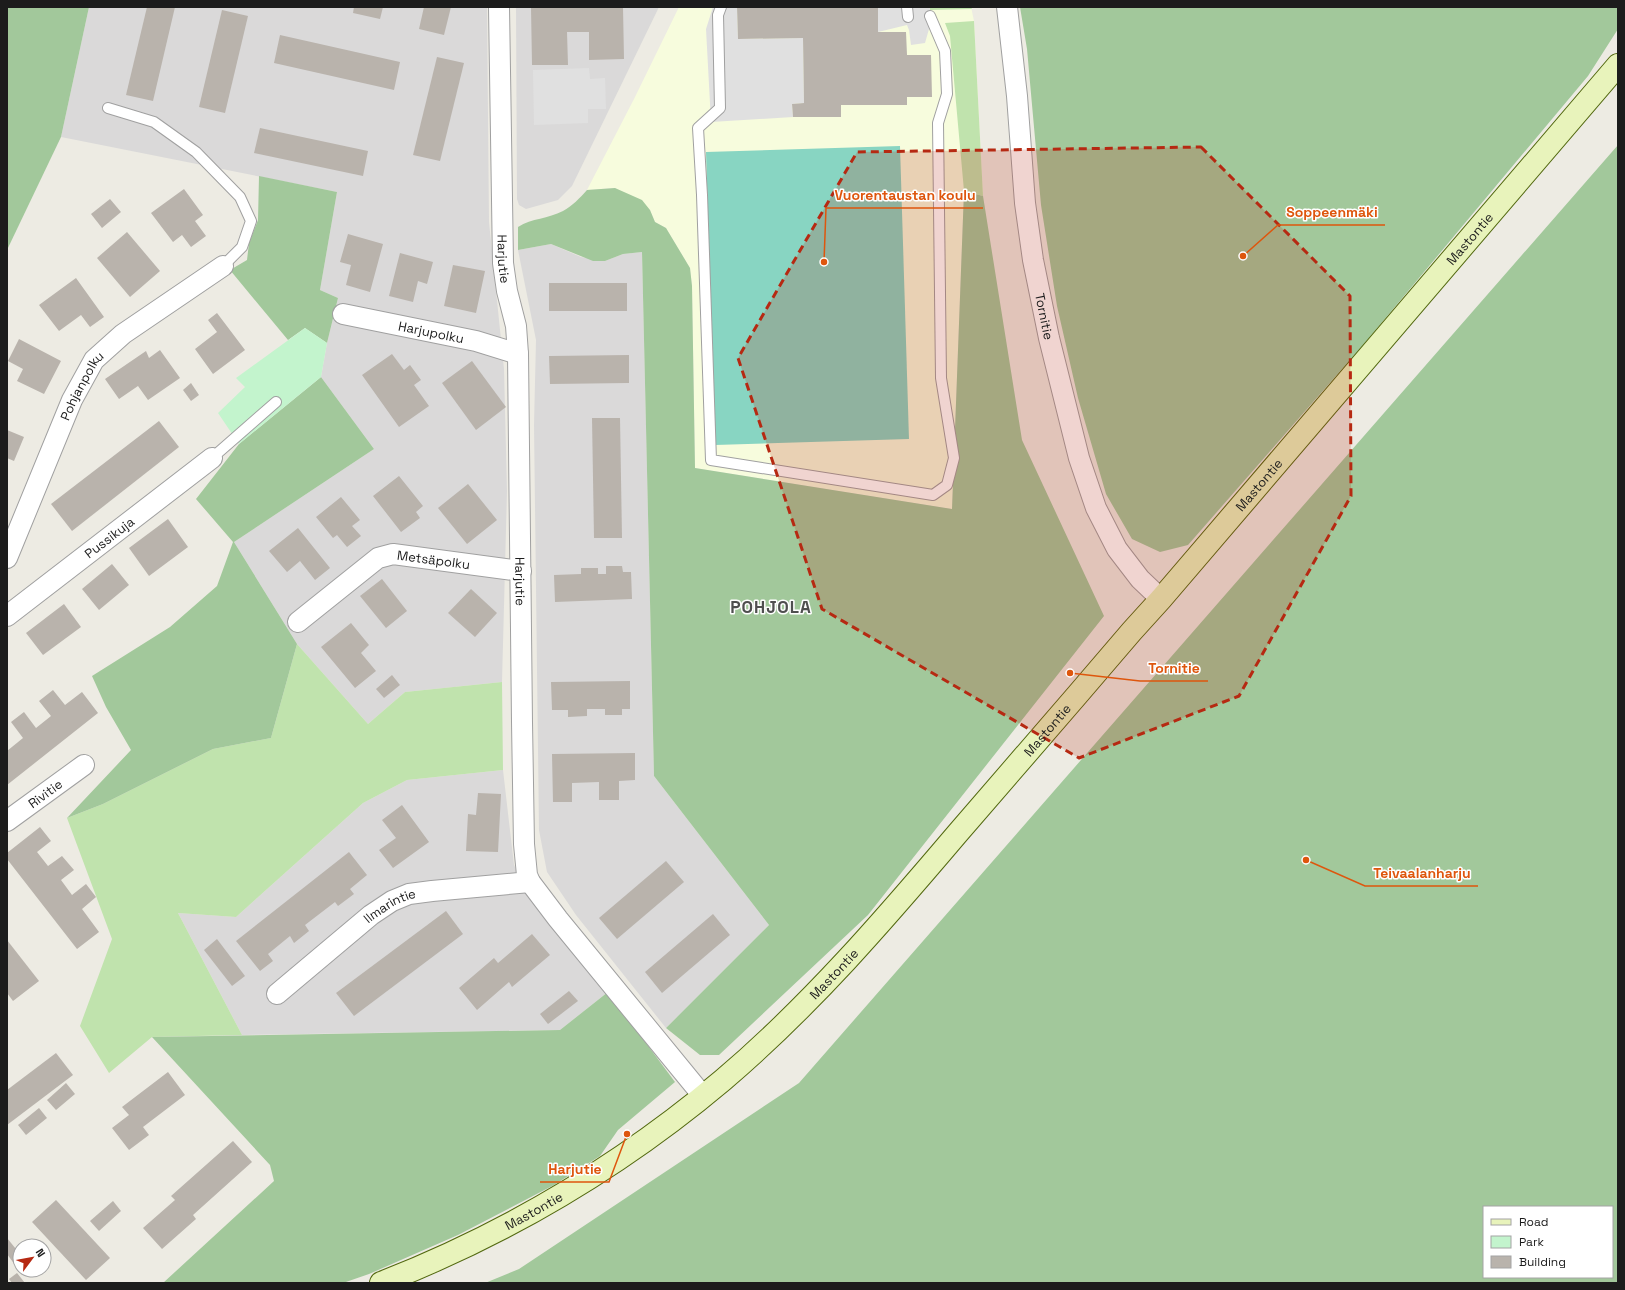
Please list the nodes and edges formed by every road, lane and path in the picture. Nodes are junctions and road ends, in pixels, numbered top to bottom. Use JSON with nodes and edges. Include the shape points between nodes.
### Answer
{"nodes":[{"id":1,"x":499,"y":7,"type":"edge"},
{"id":2,"x":721,"y":7,"type":"edge"},
{"id":3,"x":1007,"y":7,"type":"edge"},
{"id":4,"x":930,"y":16,"type":"dead end"},
{"id":5,"x":1618,"y":65,"type":"edge"},
{"id":6,"x":108,"y":108,"type":"dead end"},
{"id":7,"x":223,"y":266,"type":"joint"},
{"id":8,"x":343,"y":314,"type":"dead end"},
{"id":9,"x":518,"y":354,"type":"junction"},
{"id":10,"x":276,"y":402,"type":"dead end"},
{"id":11,"x":212,"y":458,"type":"joint"},
{"id":12,"x":7,"y":558,"type":"edge"},
{"id":13,"x":521,"y":571,"type":"junction"},
{"id":14,"x":1161,"y":599,"type":"junction"},
{"id":15,"x":7,"y":616,"type":"edge"},
{"id":16,"x":298,"y":622,"type":"dead end"},
{"id":17,"x":84,"y":765,"type":"dead end"},
{"id":18,"x":7,"y":821,"type":"edge"},
{"id":19,"x":530,"y":882,"type":"junction"},
{"id":20,"x":277,"y":994,"type":"dead end"},
{"id":21,"x":703,"y":1096,"type":"junction"},
{"id":22,"x":381,"y":1283,"type":"edge"}],
"edges":[{"from":1,"to":9,"type":"street","name":"Harjutie","via":[[503,263],[516,326]]},
{"from":2,"to":4,"type":"lane","via":[[718,15],[720,108],[698,128],[711,460],[933,495],[947,485],[954,458],[941,378],[938,123],[947,94],[945,51]]},
{"from":3,"to":14,"type":"street","name":"Tornitie","via":[[1025,203],[1033,260],[1049,338],[1079,458],[1096,508],[1117,549],[1140,579]]},
{"from":5,"to":14,"type":"main road","name":"Mastontie"},
{"from":6,"to":7,"type":"lane","via":[[154,122],[196,152],[240,197],[251,221],[242,247]]},
{"from":7,"to":12,"type":"street","name":"Pohjanpolku","via":[[123,334],[94,360],[72,400]]},
{"from":8,"to":9,"type":"street","name":"Harjupolku","via":[[476,341]]},
{"from":9,"to":13,"type":"street","name":"Harjutie"},
{"from":10,"to":11,"type":"lane"},
{"from":11,"to":15,"type":"street","name":"Pussikuja"},
{"from":13,"to":16,"type":"street","name":"Metsäpolku","via":[[393,554],[378,558]]},
{"from":13,"to":19,"type":"street","name":"Harjutie","via":[[524,844]]},
{"from":14,"to":21,"type":"main road","name":"Mastontie","via":[[920,878],[829,979],[782,1027]]},
{"from":17,"to":18,"type":"street","name":"Rivitie"},
{"from":19,"to":20,"type":"street","name":"Ilmarintie","via":[[409,894],[392,901]]},
{"from":19,"to":21,"type":"street","name":"Harjutie"},
{"from":21,"to":22,"type":"main road","name":"Mastontie","via":[[634,1148],[563,1194],[477,1242]]}]}
